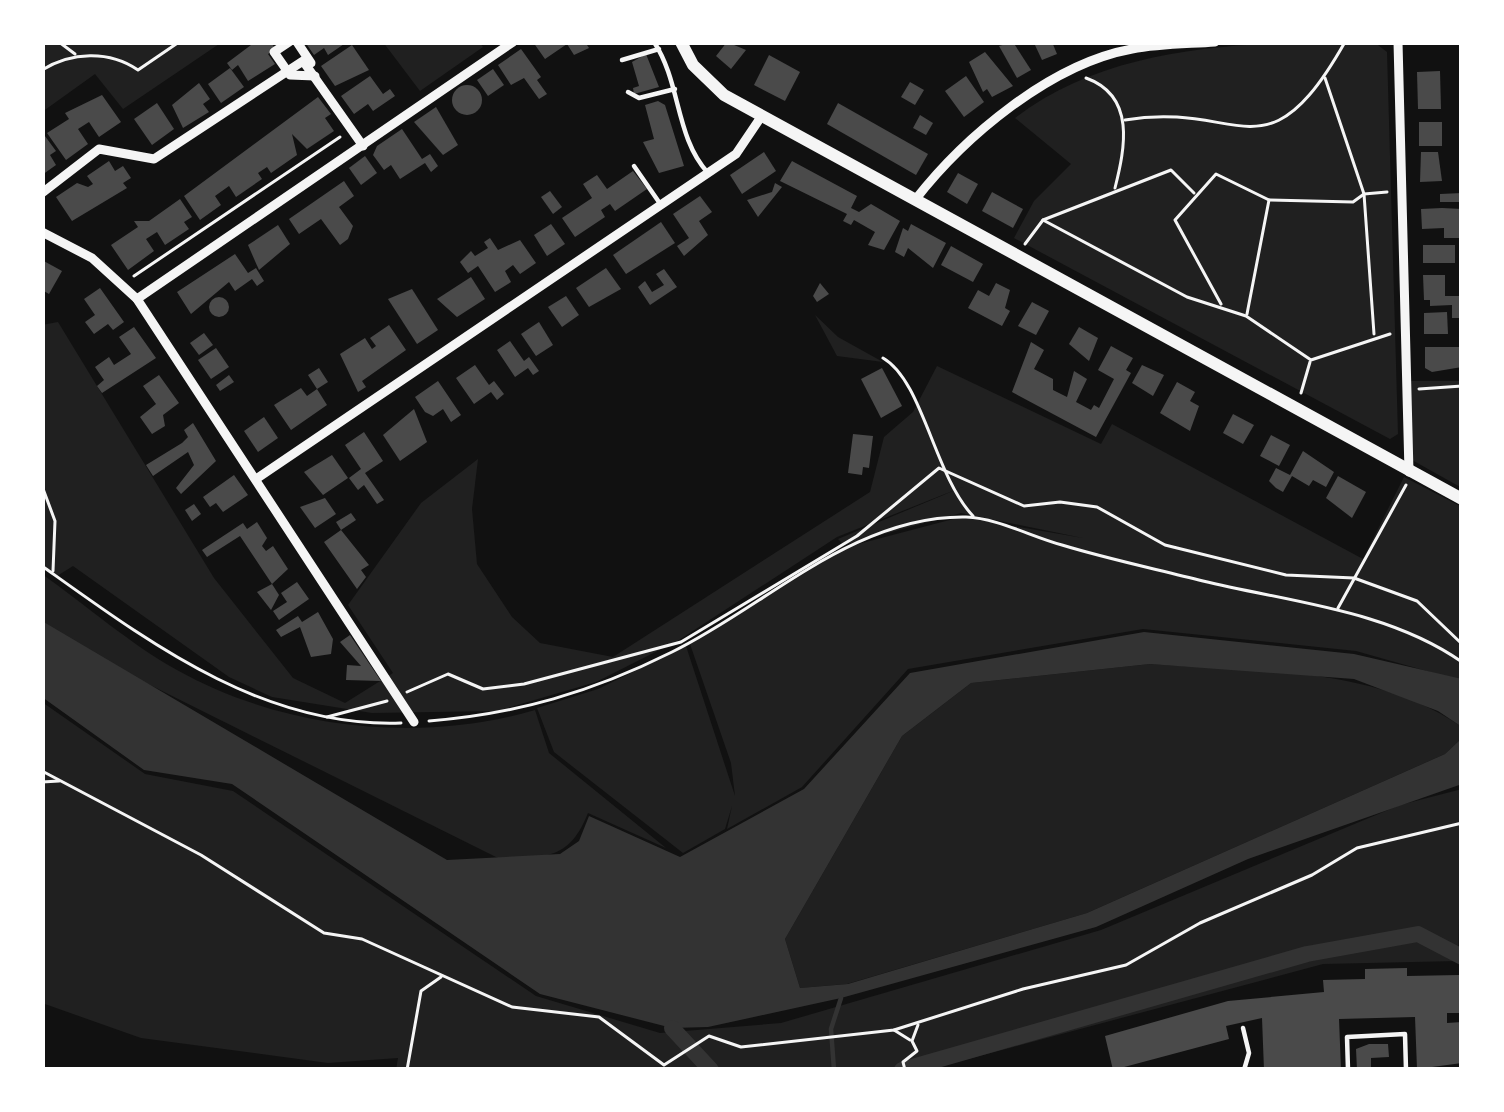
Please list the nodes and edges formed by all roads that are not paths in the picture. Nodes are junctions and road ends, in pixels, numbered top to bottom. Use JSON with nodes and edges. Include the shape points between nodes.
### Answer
{"nodes":[{"id":1,"x":293,"y":42,"type":"edge"},
{"id":2,"x":513,"y":42,"type":"edge"},
{"id":3,"x":681,"y":42,"type":"edge"},
{"id":4,"x":1215,"y":42,"type":"edge"},
{"id":5,"x":1398,"y":42,"type":"edge"},
{"id":6,"x":656,"y":45,"type":"edge"},
{"id":7,"x":498,"y":46,"type":"edge"},
{"id":8,"x":622,"y":60,"type":"dead end"},
{"id":9,"x":287,"y":71,"type":"junction"},
{"id":10,"x":314,"y":76,"type":"junction"},
{"id":11,"x":675,"y":89,"type":"junction"},
{"id":12,"x":628,"y":92,"type":"dead end"},
{"id":13,"x":761,"y":117,"type":"junction"},
{"id":14,"x":363,"y":146,"type":"junction"},
{"id":15,"x":634,"y":166,"type":"dead end"},
{"id":16,"x":708,"y":173,"type":"junction"},
{"id":17,"x":42,"y":193,"type":"edge"},
{"id":18,"x":915,"y":200,"type":"junction"},
{"id":19,"x":661,"y":205,"type":"junction"},
{"id":20,"x":42,"y":232,"type":"edge"},
{"id":21,"x":137,"y":299,"type":"junction"},
{"id":22,"x":1411,"y":472,"type":"junction"},
{"id":23,"x":256,"y":479,"type":"junction"},
{"id":24,"x":1462,"y":499,"type":"edge"},
{"id":25,"x":414,"y":722,"type":"road end"},
{"id":26,"x":1243,"y":1028,"type":"dead end"},
{"id":27,"x":1163,"y":1070,"type":"edge"},
{"id":28,"x":1201,"y":1070,"type":"edge"},
{"id":29,"x":1244,"y":1070,"type":"edge"},
{"id":30,"x":1348,"y":1070,"type":"edge"},
{"id":31,"x":1406,"y":1070,"type":"edge"}],
"edges":[{"from":1,"to":9,"type":"street","via":[[274,52]]},
{"from":1,"to":10,"type":"street"},
{"from":2,"to":7,"type":"street"},
{"from":3,"to":13,"type":"street","via":[[715,89]]},
{"from":4,"to":18,"type":"street","via":[[1129,49],[1070,73],[968,143]]},
{"from":5,"to":22,"type":"street"},
{"from":6,"to":8,"type":"lane"},
{"from":6,"to":11,"type":"lane"},
{"from":7,"to":14,"type":"street"},
{"from":9,"to":10,"type":"street","via":[[303,61]]},
{"from":9,"to":17,"type":"street","via":[[154,159],[99,149]]},
{"from":10,"to":14,"type":"street"},
{"from":11,"to":12,"type":"lane","via":[[639,98]]},
{"from":11,"to":16,"type":"lane","via":[[689,147]]},
{"from":13,"to":16,"type":"street","via":[[742,148]]},
{"from":13,"to":18,"type":"street"},
{"from":14,"to":21,"type":"street"},
{"from":15,"to":19,"type":"lane"},
{"from":16,"to":19,"type":"street"},
{"from":18,"to":22,"type":"street"},
{"from":19,"to":23,"type":"street"},
{"from":20,"to":21,"type":"street","via":[[73,245]]},
{"from":21,"to":23,"type":"street"},
{"from":22,"to":24,"type":"street"},
{"from":23,"to":25,"type":"street"},
{"from":26,"to":29,"type":"lane"},
{"from":27,"to":28,"type":"lane"},
{"from":30,"to":31,"type":"lane","via":[[1346,1036],[1405,1034]]}]}
